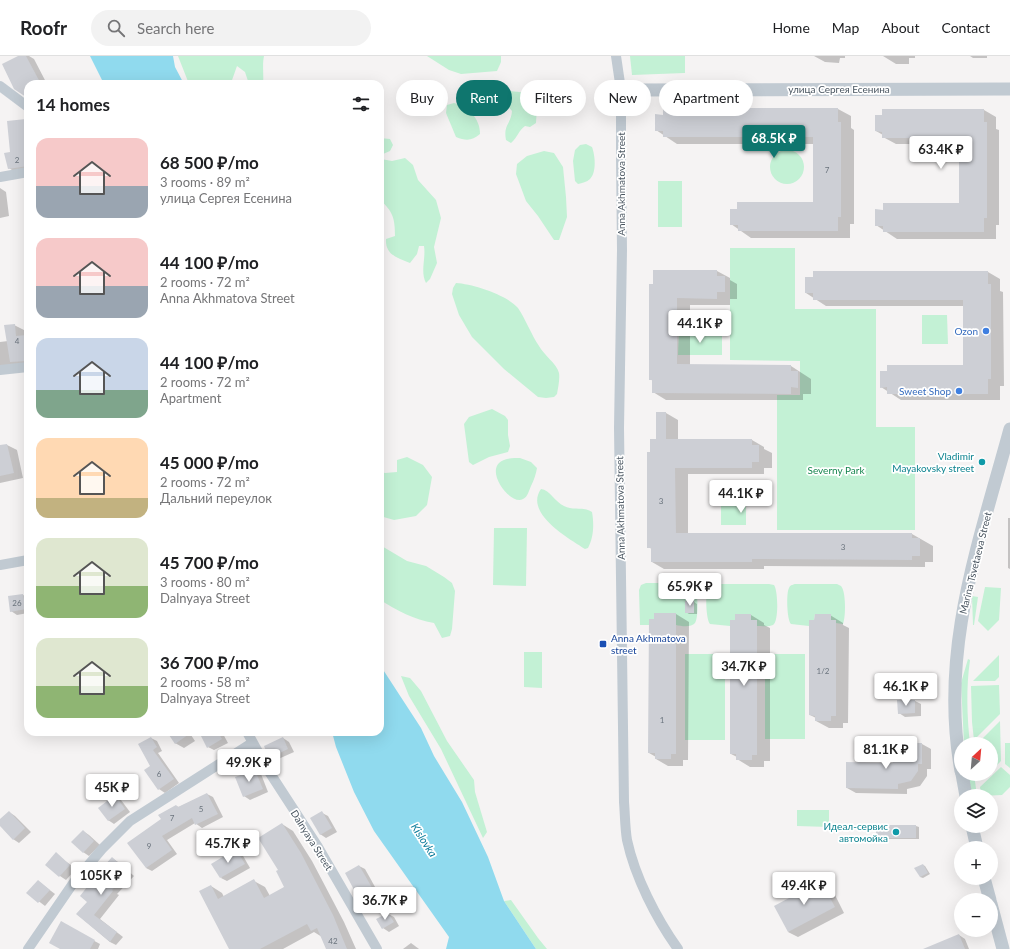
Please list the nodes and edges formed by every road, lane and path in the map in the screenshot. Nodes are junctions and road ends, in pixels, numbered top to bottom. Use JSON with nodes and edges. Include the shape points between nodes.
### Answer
{"nodes":[{"id":1,"x":616,"y":56,"type":"edge"},
{"id":2,"x":619,"y":80,"type":"edge"},
{"id":3,"x":0,"y":86,"type":"edge"},
{"id":4,"x":1010,"y":89,"type":"edge"},
{"id":5,"x":651,"y":90,"type":"edge"},
{"id":6,"x":24,"y":104,"type":"edge"},
{"id":7,"x":620,"y":116,"type":"edge"},
{"id":8,"x":24,"y":173,"type":"edge"},
{"id":9,"x":0,"y":177,"type":"edge"},
{"id":10,"x":24,"y":367,"type":"edge"},
{"id":11,"x":0,"y":370,"type":"edge"},
{"id":12,"x":1010,"y":429,"type":"edge"},
{"id":13,"x":24,"y":561,"type":"edge"},
{"id":14,"x":0,"y":565,"type":"edge"},
{"id":15,"x":249,"y":736,"type":"edge"},
{"id":16,"x":956,"y":737,"type":"edge"},
{"id":17,"x":252,"y":743,"type":"junction"},
{"id":18,"x":998,"y":930,"type":"edge"},
{"id":19,"x":28,"y":949,"type":"edge"},
{"id":20,"x":377,"y":949,"type":"edge"},
{"id":21,"x":678,"y":949,"type":"edge"},
{"id":22,"x":1003,"y":949,"type":"edge"}],
"edges":[{"from":1,"to":2,"type":"street","name":"Anna Akhmatova Street"},
{"from":3,"to":6,"type":"street"},
{"from":4,"to":5,"type":"street","name":"улица Сергея Есенина"},
{"from":7,"to":21,"type":"street","name":"Anna Akhmatova Street","via":[[622,250],[619,421],[624,802],[627,839],[633,860],[648,898]]},
{"from":8,"to":9,"type":"street"},
{"from":10,"to":11,"type":"street"},
{"from":12,"to":16,"type":"street","name":"Marina Tsvetaeva Street","via":[[968,580],[957,641],[954,676]]},
{"from":13,"to":14,"type":"street"},
{"from":15,"to":17,"type":"street","name":"Dalnyaya Street"},
{"from":17,"to":19,"type":"street","via":[[130,821],[74,882]]},
{"from":17,"to":20,"type":"street","name":"Dalnyaya Street","via":[[318,847]]},
{"from":18,"to":22,"type":"street"}]}
